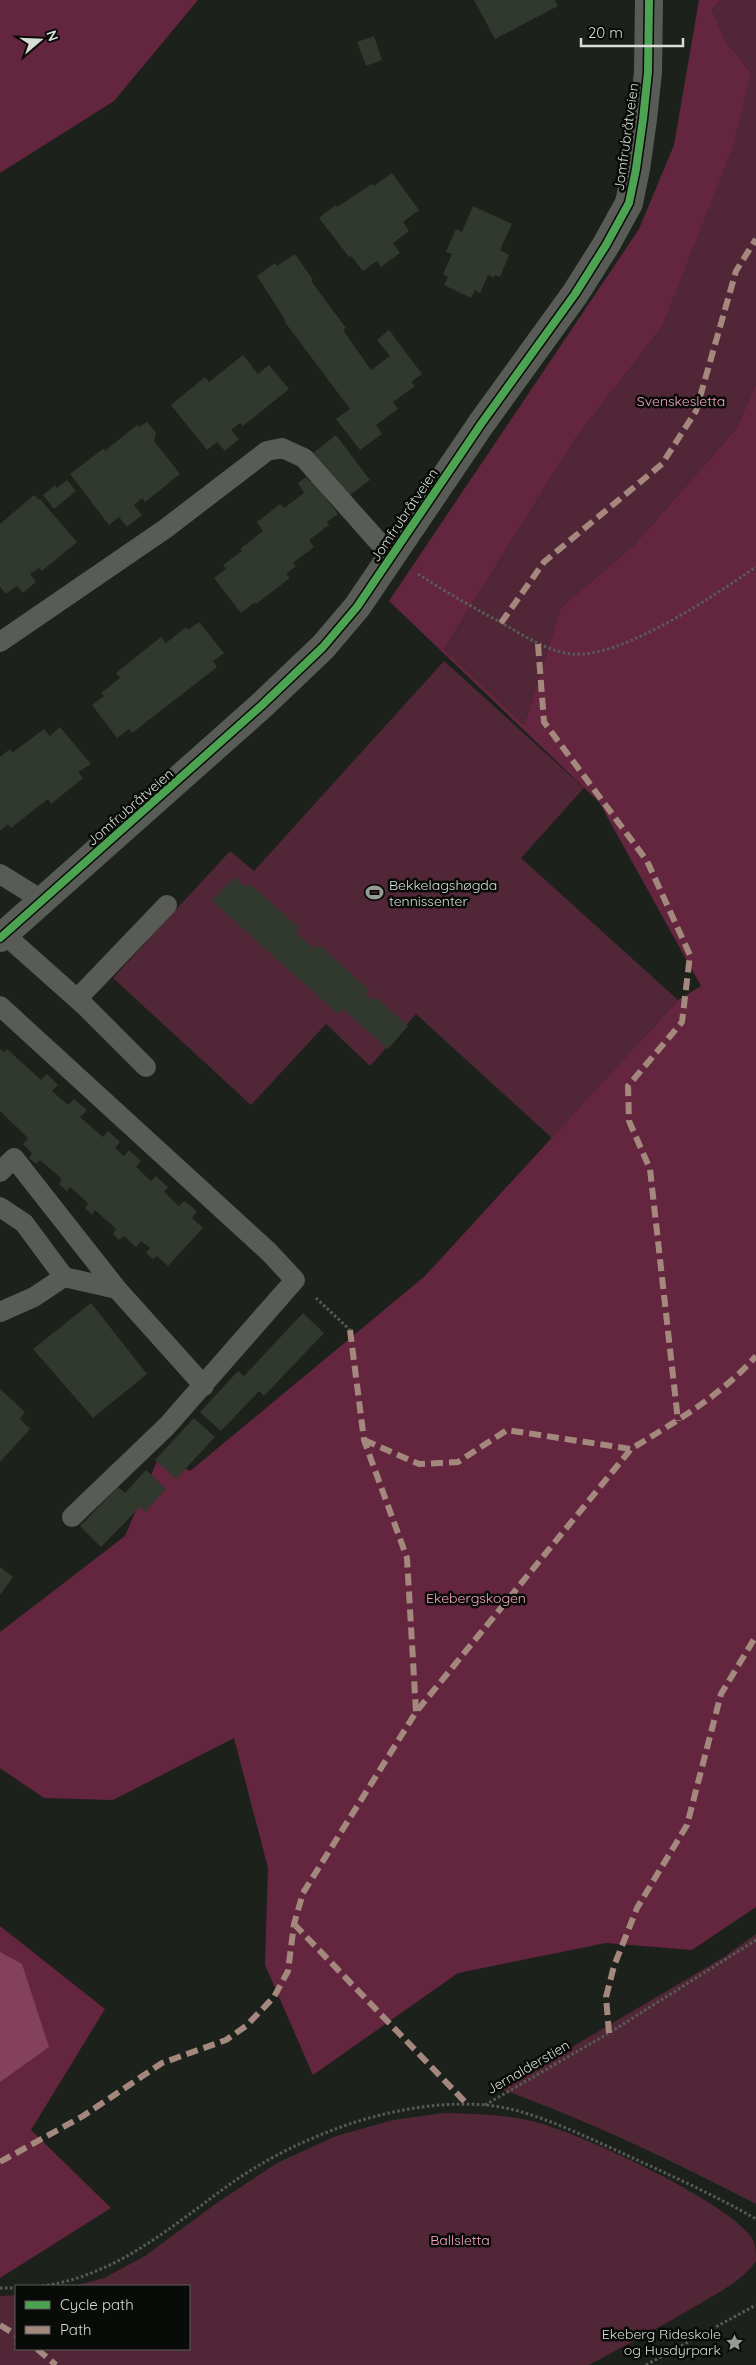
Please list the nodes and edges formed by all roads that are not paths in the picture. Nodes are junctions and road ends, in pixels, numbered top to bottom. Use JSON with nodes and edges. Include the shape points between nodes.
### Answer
{"nodes":[{"id":1,"x":649,"y":0,"type":"edge"},
{"id":2,"x":393,"y":556,"type":"junction"},
{"id":3,"x":0,"y":642,"type":"edge"},
{"id":4,"x":0,"y":874,"type":"edge"},
{"id":5,"x":42,"y":900,"type":"junction"},
{"id":6,"x":167,"y":905,"type":"dead end"},
{"id":7,"x":2,"y":936,"type":"edge"},
{"id":8,"x":77,"y":999,"type":"junction"},
{"id":9,"x":0,"y":1006,"type":"edge"},
{"id":10,"x":146,"y":1067,"type":"dead end"},
{"id":11,"x":0,"y":1172,"type":"edge"},
{"id":12,"x":0,"y":1207,"type":"edge"},
{"id":13,"x":64,"y":1277,"type":"junction"},
{"id":14,"x":117,"y":1289,"type":"junction"},
{"id":15,"x":0,"y":1312,"type":"edge"},
{"id":16,"x":204,"y":1386,"type":"junction"},
{"id":17,"x":72,"y":1517,"type":"dead end"}],
"edges":[{"from":1,"to":2,"type":"street","name":"Jomfrubråtveien","via":[[648,72],[636,169],[628,203],[575,294],[464,448]]},
{"from":2,"to":3,"type":"lane","via":[[304,458],[282,448],[266,451],[165,529]]},
{"from":2,"to":5,"type":"street","name":"Jomfrubråtveien","via":[[357,607],[323,647],[117,836]]},
{"from":4,"to":5,"type":"lane"},
{"from":5,"to":7,"type":"street","name":"Jomfrubråtveien"},
{"from":6,"to":8,"type":"lane"},
{"from":7,"to":8,"type":"lane"},
{"from":8,"to":10,"type":"lane"},
{"from":9,"to":16,"type":"lane","via":[[295,1280]]},
{"from":11,"to":14,"type":"lane","via":[[14,1158]]},
{"from":12,"to":13,"type":"lane","via":[[24,1223]]},
{"from":13,"to":14,"type":"lane"},
{"from":13,"to":15,"type":"lane","via":[[34,1297]]},
{"from":14,"to":16,"type":"lane"},
{"from":16,"to":17,"type":"lane"}]}
